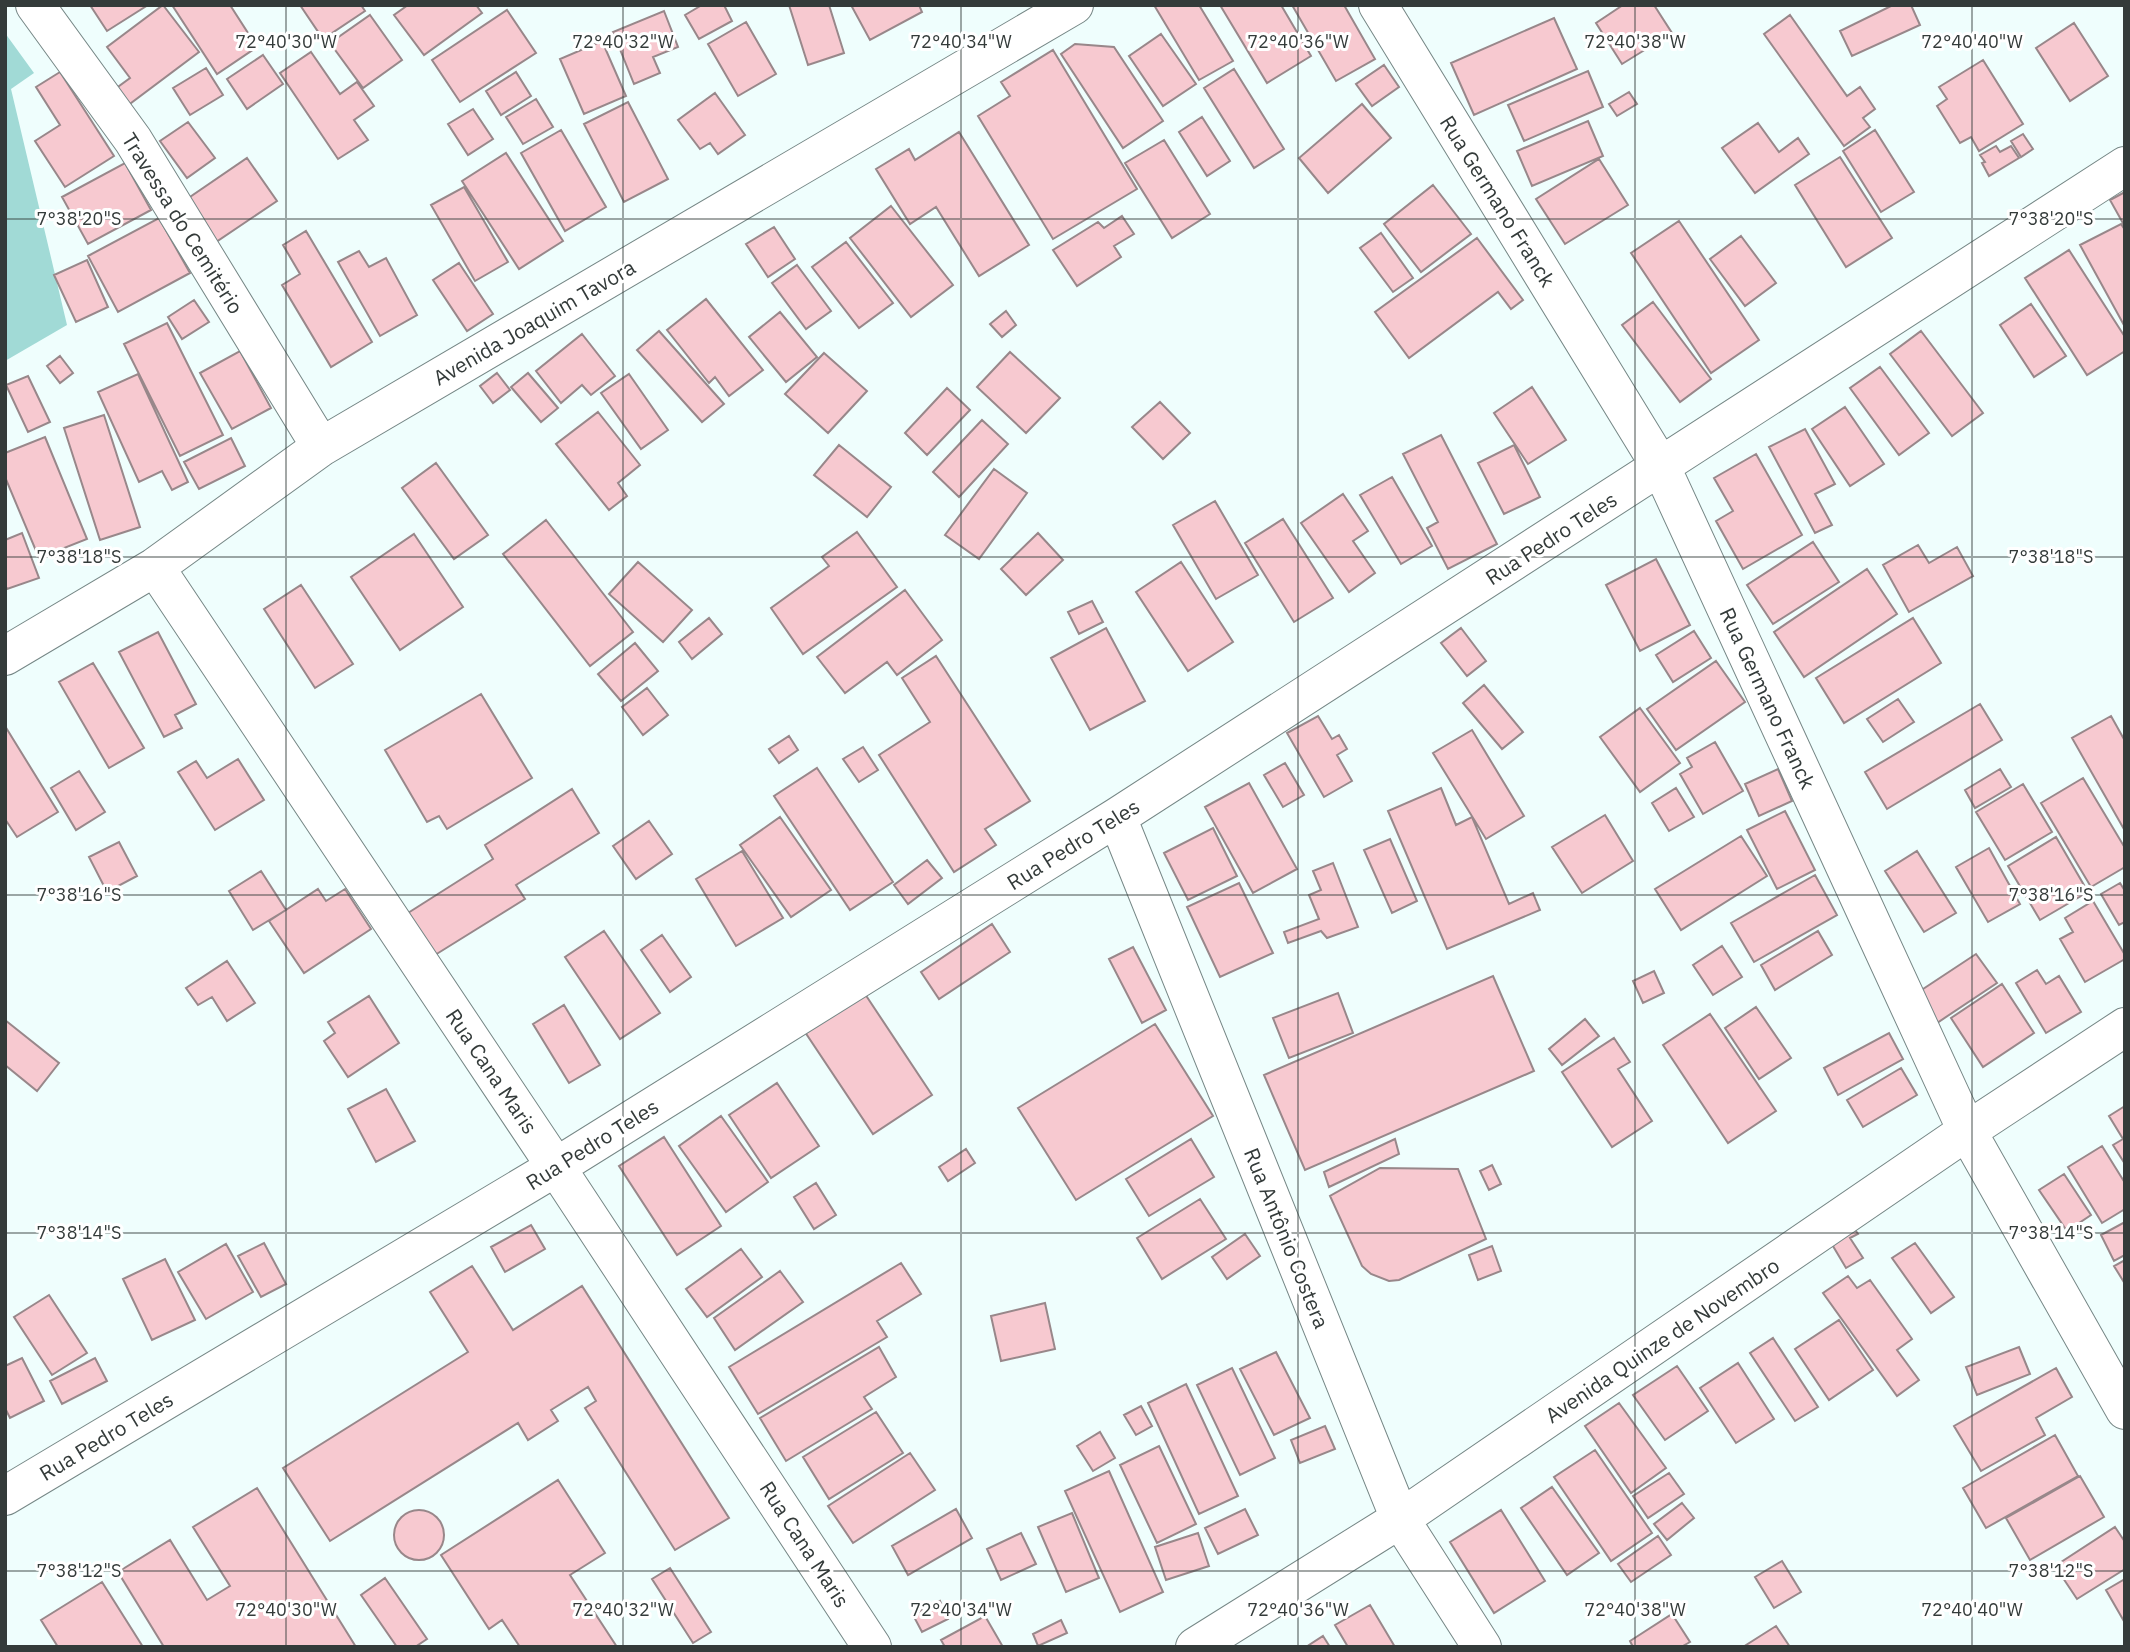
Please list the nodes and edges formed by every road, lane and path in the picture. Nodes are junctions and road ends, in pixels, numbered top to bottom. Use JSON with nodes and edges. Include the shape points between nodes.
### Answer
{"nodes":[{"id":1,"x":35,"y":5,"type":"edge"},
{"id":2,"x":1074,"y":5,"type":"edge"},
{"id":3,"x":1378,"y":5,"type":"edge"},
{"id":4,"x":2125,"y":166,"type":"edge"},
{"id":5,"x":321,"y":447,"type":"junction"},
{"id":6,"x":1661,"y":467,"type":"junction"},
{"id":7,"x":155,"y":567,"type":"junction"},
{"id":8,"x":5,"y":656,"type":"edge"},
{"id":9,"x":1117,"y":817,"type":"junction"},
{"id":10,"x":2125,"y":1027,"type":"edge"},
{"id":11,"x":1967,"y":1131,"type":"junction"},
{"id":12,"x":556,"y":1167,"type":"junction"},
{"id":13,"x":2125,"y":1410,"type":"edge"},
{"id":14,"x":5,"y":1496,"type":"edge"},
{"id":15,"x":1400,"y":1519,"type":"junction"},
{"id":16,"x":872,"y":1647,"type":"edge"},
{"id":17,"x":1195,"y":1647,"type":"edge"},
{"id":18,"x":1482,"y":1647,"type":"edge"}],
"edges":[{"from":1,"to":5,"type":"street","name":"Travessa do Cemitério","via":[[133,140]]},
{"from":2,"to":5,"type":"street","name":"Avenida Joaquim Tavora"},
{"from":3,"to":6,"type":"street","name":"Rua Germano Franck"},
{"from":4,"to":6,"type":"street","name":"Rua Pedro Teles"},
{"from":5,"to":7,"type":"street","name":"Avenida Joaquim Tavora"},
{"from":6,"to":9,"type":"street","name":"Rua Pedro Teles"},
{"from":6,"to":11,"type":"street","name":"Rua Germano Franck"},
{"from":7,"to":8,"type":"street","name":"Avenida Joaquim Tavora"},
{"from":7,"to":12,"type":"street","name":"Rua Cana Maris"},
{"from":9,"to":12,"type":"street","name":"Rua Pedro Teles"},
{"from":9,"to":15,"type":"street","name":"Rua Antônio Costera"},
{"from":10,"to":11,"type":"street","name":"Avenida Quinze de Novembro"},
{"from":11,"to":13,"type":"street","name":"Rua Germano Franck"},
{"from":11,"to":15,"type":"street","name":"Avenida Quinze de Novembro"},
{"from":12,"to":14,"type":"street","name":"Rua Pedro Teles"},
{"from":12,"to":16,"type":"street","name":"Rua Cana Maris"},
{"from":15,"to":17,"type":"street","name":"Avenida Quinze de Novembro"},
{"from":15,"to":18,"type":"street","name":"Rua Antônio Costera"}]}
